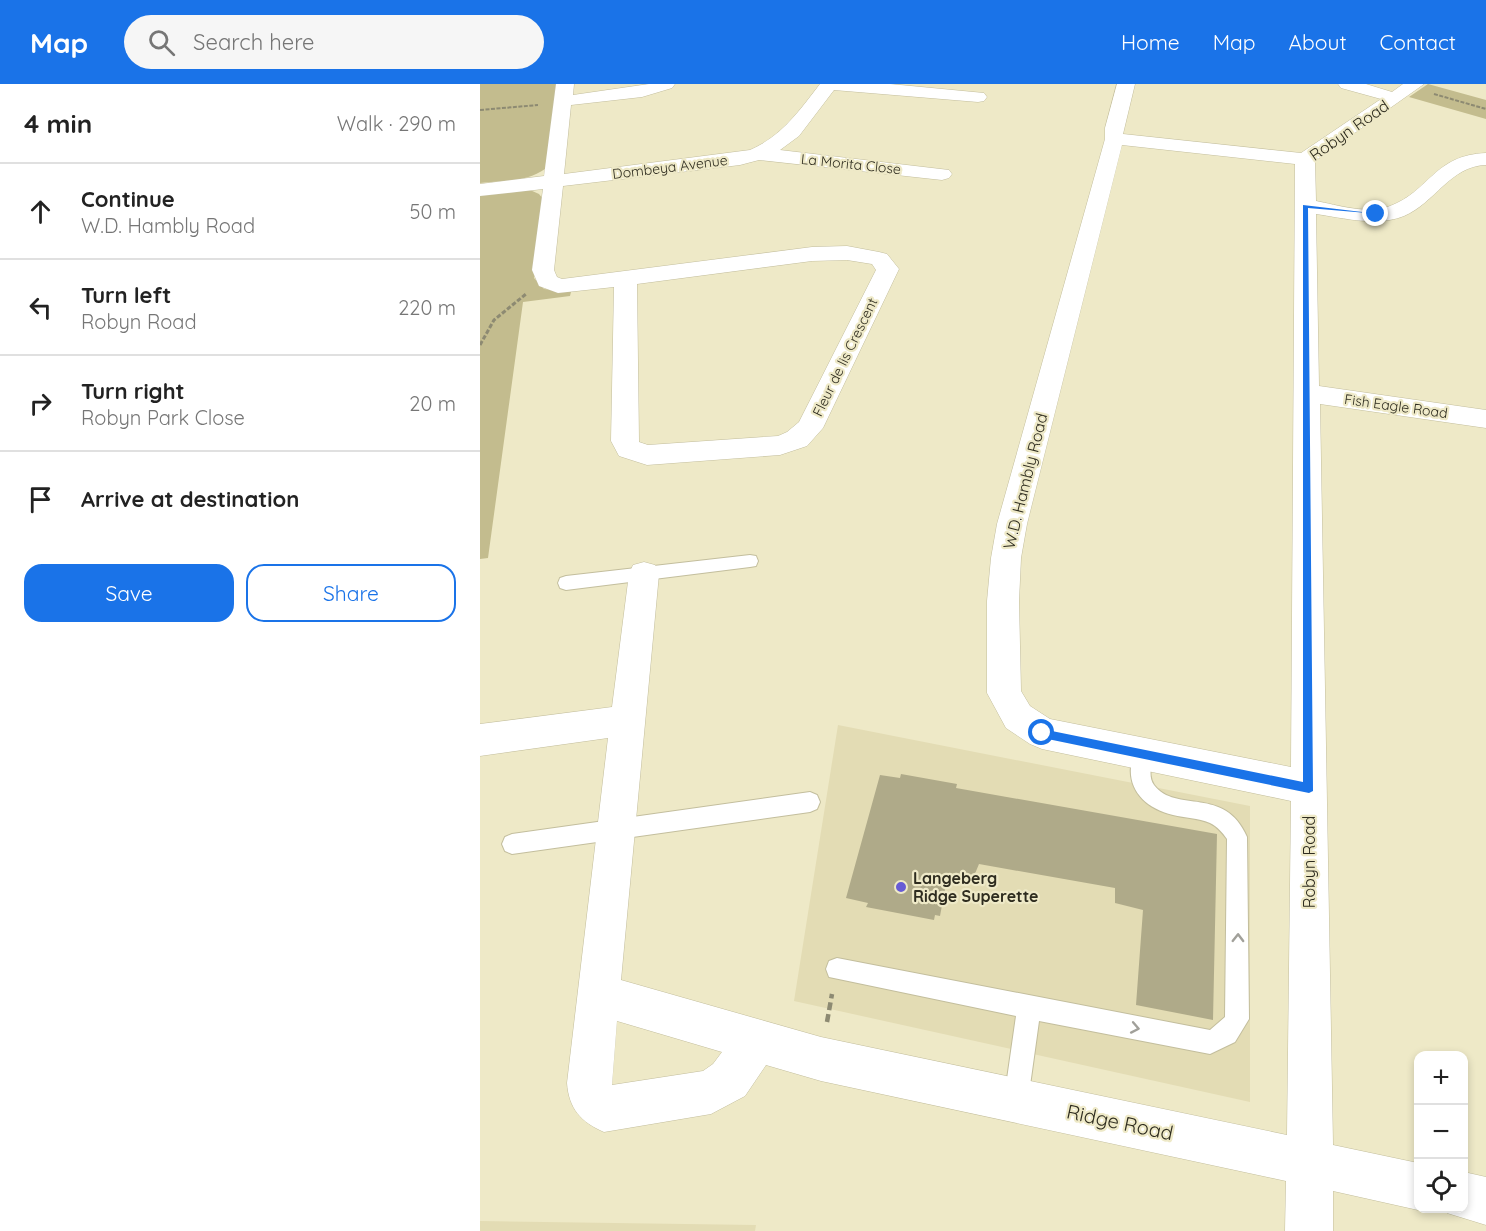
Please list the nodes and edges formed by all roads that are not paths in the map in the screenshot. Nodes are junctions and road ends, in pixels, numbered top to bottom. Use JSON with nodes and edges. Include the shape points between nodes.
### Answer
{"nodes":[{"id":1,"x":666,"y":84,"type":"edge"},
{"id":2,"x":829,"y":84,"type":"edge"},
{"id":3,"x":1126,"y":84,"type":"edge"},
{"id":4,"x":1347,"y":84,"type":"edge"},
{"id":5,"x":1407,"y":90,"type":"edge"},
{"id":6,"x":563,"y":97,"type":"edge"},
{"id":7,"x":978,"y":98,"type":"dead end"},
{"id":8,"x":1114,"y":139,"type":"junction"},
{"id":9,"x":760,"y":154,"type":"junction"},
{"id":10,"x":1305,"y":159,"type":"junction"},
{"id":11,"x":1486,"y":159,"type":"edge"},
{"id":12,"x":942,"y":174,"type":"dead end"},
{"id":13,"x":554,"y":181,"type":"junction"},
{"id":14,"x":480,"y":190,"type":"edge"},
{"id":15,"x":1305,"y":206,"type":"junction"},
{"id":16,"x":626,"y":279,"type":"junction"},
{"id":17,"x":1306,"y":393,"type":"junction"},
{"id":18,"x":1486,"y":419,"type":"edge"},
{"id":19,"x":750,"y":561,"type":"dead end"},
{"id":20,"x":644,"y":574,"type":"junction"},
{"id":21,"x":566,"y":583,"type":"dead end"},
{"id":22,"x":628,"y":720,"type":"junction"},
{"id":23,"x":480,"y":740,"type":"edge"},
{"id":24,"x":1143,"y":755,"type":"junction"},
{"id":25,"x":1309,"y":788,"type":"junction"},
{"id":26,"x":810,"y":802,"type":"dead end"},
{"id":27,"x":616,"y":830,"type":"junction"},
{"id":28,"x":512,"y":844,"type":"dead end"},
{"id":29,"x":837,"y":969,"type":"road end"},
{"id":30,"x":599,"y":995,"type":"junction"},
{"id":31,"x":1029,"y":1007,"type":"junction"},
{"id":32,"x":757,"y":1041,"type":"junction"},
{"id":33,"x":1016,"y":1100,"type":"junction"},
{"id":34,"x":1309,"y":1161,"type":"junction"},
{"id":35,"x":1414,"y":1185,"type":"edge"},
{"id":36,"x":1468,"y":1197,"type":"edge"},
{"id":37,"x":1486,"y":1201,"type":"edge"},
{"id":38,"x":1309,"y":1231,"type":"edge"}],
"edges":[{"from":1,"to":6,"type":"street","via":[[642,92]]},
{"from":2,"to":7,"type":"street"},
{"from":2,"to":9,"type":"street","name":"Dombeya Avenue","via":[[789,137]]},
{"from":3,"to":8,"type":"street","name":"W.D. Hambly Road"},
{"from":4,"to":5,"type":"street"},
{"from":5,"to":10,"type":"street","name":"Robyn Road"},
{"from":6,"to":13,"type":"street"},
{"from":8,"to":10,"type":"street"},
{"from":8,"to":24,"type":"street","name":"W.D. Hambly Road","via":[[1012,524],[1003,601],[1002,679],[1009,706],[1028,726],[1056,738]]},
{"from":9,"to":12,"type":"street","name":"La Morita Close"},
{"from":9,"to":13,"type":"street","name":"Dombeya Avenue"},
{"from":10,"to":15,"type":"street","name":"Robyn Road"},
{"from":11,"to":15,"type":"street","via":[[1460,162],[1393,213]]},
{"from":13,"to":14,"type":"street","name":"Dombeya Avenue"},
{"from":13,"to":16,"type":"street","name":"Fleur de lis Crescent","via":[[543,274],[547,281],[573,286]]},
{"from":15,"to":17,"type":"street","name":"Robyn Road"},
{"from":16,"to":16,"type":"street","name":"Fleur de lis Crescent","via":[[830,253],[879,259],[888,269],[804,434],[780,445],[647,455],[629,450],[625,441]]},
{"from":17,"to":18,"type":"street","name":"Fish Eagle Road"},
{"from":17,"to":25,"type":"street","name":"Robyn Road"},
{"from":19,"to":20,"type":"lane"},
{"from":20,"to":21,"type":"lane"},
{"from":20,"to":22,"type":"street"},
{"from":22,"to":23,"type":"street"},
{"from":22,"to":27,"type":"street"},
{"from":24,"to":25,"type":"street","name":"W.D. Hambly Road"},
{"from":31,"to":24,"type":"lane","one_way":true,"via":[[1210,1042],[1232,1030],[1237,1019],[1238,837],[1230,824],[1214,813],[1152,799],[1140,780]]},
{"from":25,"to":34,"type":"street","name":"Robyn Road"},
{"from":26,"to":27,"type":"lane"},
{"from":27,"to":28,"type":"lane"},
{"from":27,"to":30,"type":"street"},
{"from":29,"to":31,"type":"lane"},
{"from":30,"to":32,"type":"street","name":"Ridge Road"},
{"from":30,"to":32,"type":"street","via":[[589,1083],[590,1095],[604,1109],[711,1092],[729,1080]]},
{"from":31,"to":33,"type":"lane"},
{"from":32,"to":33,"type":"street","name":"Ridge Road","via":[[821,1059]]},
{"from":33,"to":34,"type":"street","name":"Ridge Road"},
{"from":34,"to":35,"type":"street","name":"Ridge Road"},
{"from":34,"to":38,"type":"street","name":"Robyn Road"},
{"from":36,"to":37,"type":"street"}]}
